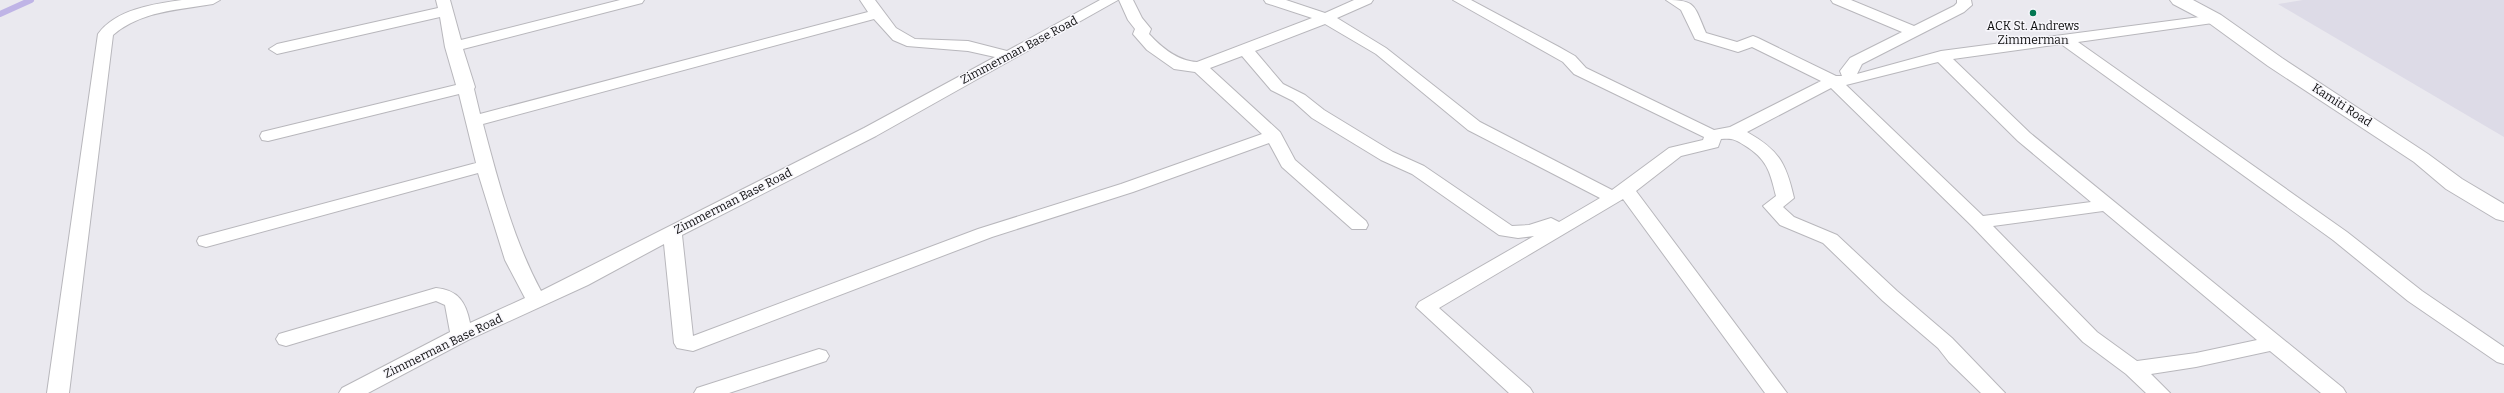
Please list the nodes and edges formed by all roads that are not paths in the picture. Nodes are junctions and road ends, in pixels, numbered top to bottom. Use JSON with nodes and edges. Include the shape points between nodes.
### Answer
{"nodes":[{"id":1,"x":213,"y":0,"type":"edge"},
{"id":2,"x":637,"y":0,"type":"edge"},
{"id":3,"x":867,"y":0,"type":"edge"},
{"id":4,"x":1111,"y":0,"type":"edge"},
{"id":5,"x":1126,"y":0,"type":"edge"},
{"id":6,"x":1270,"y":0,"type":"edge"},
{"id":7,"x":1366,"y":0,"type":"edge"},
{"id":8,"x":1460,"y":0,"type":"edge"},
{"id":9,"x":1673,"y":0,"type":"edge"},
{"id":10,"x":1838,"y":0,"type":"edge"},
{"id":11,"x":1964,"y":0,"type":"edge"},
{"id":12,"x":2179,"y":0,"type":"edge"},
{"id":13,"x":446,"y":4,"type":"edge"},
{"id":14,"x":877,"y":14,"type":"junction"},
{"id":15,"x":1326,"y":18,"type":"junction"},
{"id":16,"x":2215,"y":19,"type":"junction"},
{"id":17,"x":1913,"y":31,"type":"junction"},
{"id":18,"x":2062,"y":38,"type":"junction"},
{"id":19,"x":453,"y":47,"type":"junction"},
{"id":20,"x":277,"y":49,"type":"dead end"},
{"id":21,"x":1245,"y":49,"type":"junction"},
{"id":22,"x":1009,"y":56,"type":"junction"},
{"id":23,"x":1941,"y":56,"type":"junction"},
{"id":24,"x":1199,"y":67,"type":"junction"},
{"id":25,"x":1842,"y":80,"type":"junction"},
{"id":26,"x":466,"y":87,"type":"junction"},
{"id":27,"x":475,"y":121,"type":"junction"},
{"id":28,"x":1734,"y":132,"type":"junction"},
{"id":29,"x":1712,"y":135,"type":"junction"},
{"id":30,"x":268,"y":136,"type":"dead end"},
{"id":31,"x":1274,"y":136,"type":"junction"},
{"id":32,"x":485,"y":166,"type":"junction"},
{"id":33,"x":1619,"y":193,"type":"junction"},
{"id":34,"x":2109,"y":205,"type":"junction"},
{"id":35,"x":2504,"y":214,"type":"edge"},
{"id":36,"x":1979,"y":222,"type":"junction"},
{"id":37,"x":1359,"y":225,"type":"dead end"},
{"id":38,"x":672,"y":232,"type":"junction"},
{"id":39,"x":206,"y":241,"type":"dead end"},
{"id":40,"x":537,"y":302,"type":"junction"},
{"id":41,"x":461,"y":335,"type":"junction"},
{"id":42,"x":286,"y":339,"type":"dead end"},
{"id":43,"x":2274,"y":343,"type":"junction"},
{"id":44,"x":819,"y":356,"type":"dead end"},
{"id":45,"x":2504,"y":357,"type":"edge"},
{"id":46,"x":2133,"y":369,"type":"junction"},
{"id":47,"x":58,"y":393,"type":"edge"},
{"id":48,"x":350,"y":393,"type":"edge"},
{"id":49,"x":705,"y":393,"type":"edge"},
{"id":50,"x":1522,"y":393,"type":"edge"},
{"id":51,"x":1776,"y":393,"type":"edge"},
{"id":52,"x":1994,"y":393,"type":"edge"},
{"id":53,"x":2159,"y":393,"type":"edge"},
{"id":54,"x":2335,"y":393,"type":"edge"}],
"edges":[{"from":1,"to":47,"type":"street","via":[[134,16],[120,22],[106,34]]},
{"from":2,"to":19,"type":"street"},
{"from":3,"to":14,"type":"street"},
{"from":4,"to":22,"type":"street","name":"Zimmerman Base Road"},
{"from":5,"to":24,"type":"street","via":[[1135,20],[1143,28],[1141,34],[1152,47],[1180,66]]},
{"from":6,"to":15,"type":"street"},
{"from":7,"to":15,"type":"street"},
{"from":8,"to":29,"type":"street","via":[[1554,50],[1569,59],[1580,71]]},
{"from":9,"to":25,"type":"street","via":[[1687,7],[1700,36],[1738,47],[1753,41]]},
{"from":10,"to":17,"type":"street"},
{"from":11,"to":17,"type":"street","via":[[1965,5]]},
{"from":12,"to":16,"type":"main road","name":"Kamiti Road"},
{"from":13,"to":19,"type":"street"},
{"from":13,"to":20,"type":"street"},
{"from":14,"to":22,"type":"street","via":[[898,37],[912,42],[968,46]]},
{"from":14,"to":27,"type":"street"},
{"from":15,"to":21,"type":"street"},
{"from":15,"to":33,"type":"street","via":[[1381,51],[1474,126]]},
{"from":16,"to":18,"type":"street"},
{"from":16,"to":35,"type":"main road","name":"Kamiti Road","via":[[2281,66],[2422,158],[2454,184]]},
{"from":17,"to":25,"type":"street","via":[[1850,66]]},
{"from":18,"to":23,"type":"street"},
{"from":18,"to":45,"type":"street","via":[[2340,236],[2415,296]]},
{"from":19,"to":26,"type":"street"},
{"from":21,"to":24,"type":"street"},
{"from":21,"to":33,"type":"street","via":[[1277,87],[1299,98],[1318,114],[1387,156],[1418,170],[1506,231],[1516,234],[1542,228]]},
{"from":22,"to":38,"type":"street","name":"Zimmerman Base Road","via":[[870,132]]},
{"from":23,"to":25,"type":"street"},
{"from":23,"to":34,"type":"street","via":[[2024,137]]},
{"from":24,"to":31,"type":"street"},
{"from":25,"to":28,"type":"street"},
{"from":25,"to":36,"type":"street"},
{"from":26,"to":27,"type":"street"},
{"from":26,"to":30,"type":"street"},
{"from":27,"to":32,"type":"street"},
{"from":28,"to":29,"type":"street"},
{"from":28,"to":52,"type":"street","via":[[1772,156],[1781,177],[1785,198],[1772,206],[1787,221],[1830,239],[1890,296],[1945,343]]},
{"from":29,"to":33,"type":"street","via":[[1712,143],[1675,152]]},
{"from":31,"to":37,"type":"street","via":[[1288,163]]},
{"from":31,"to":38,"type":"street","via":[[1120,191],[985,233],[693,344],[684,343]]},
{"from":32,"to":39,"type":"street"},
{"from":32,"to":40,"type":"street","via":[[515,260]]},
{"from":33,"to":50,"type":"street","via":[[1426,307]]},
{"from":33,"to":51,"type":"street"},
{"from":34,"to":36,"type":"street"},
{"from":34,"to":43,"type":"street"},
{"from":36,"to":46,"type":"street","via":[[2090,337]]},
{"from":38,"to":40,"type":"street","name":"Zimmerman Base Road"},
{"from":40,"to":41,"type":"street","name":"Zimmerman Base Road"},
{"from":41,"to":42,"type":"street","via":[[455,302],[449,296],[436,294]]},
{"from":41,"to":48,"type":"street","name":"Zimmerman Base Road"},
{"from":43,"to":46,"type":"street","via":[[2196,360]]},
{"from":43,"to":54,"type":"street"},
{"from":44,"to":49,"type":"street"},
{"from":46,"to":53,"type":"street"}]}
